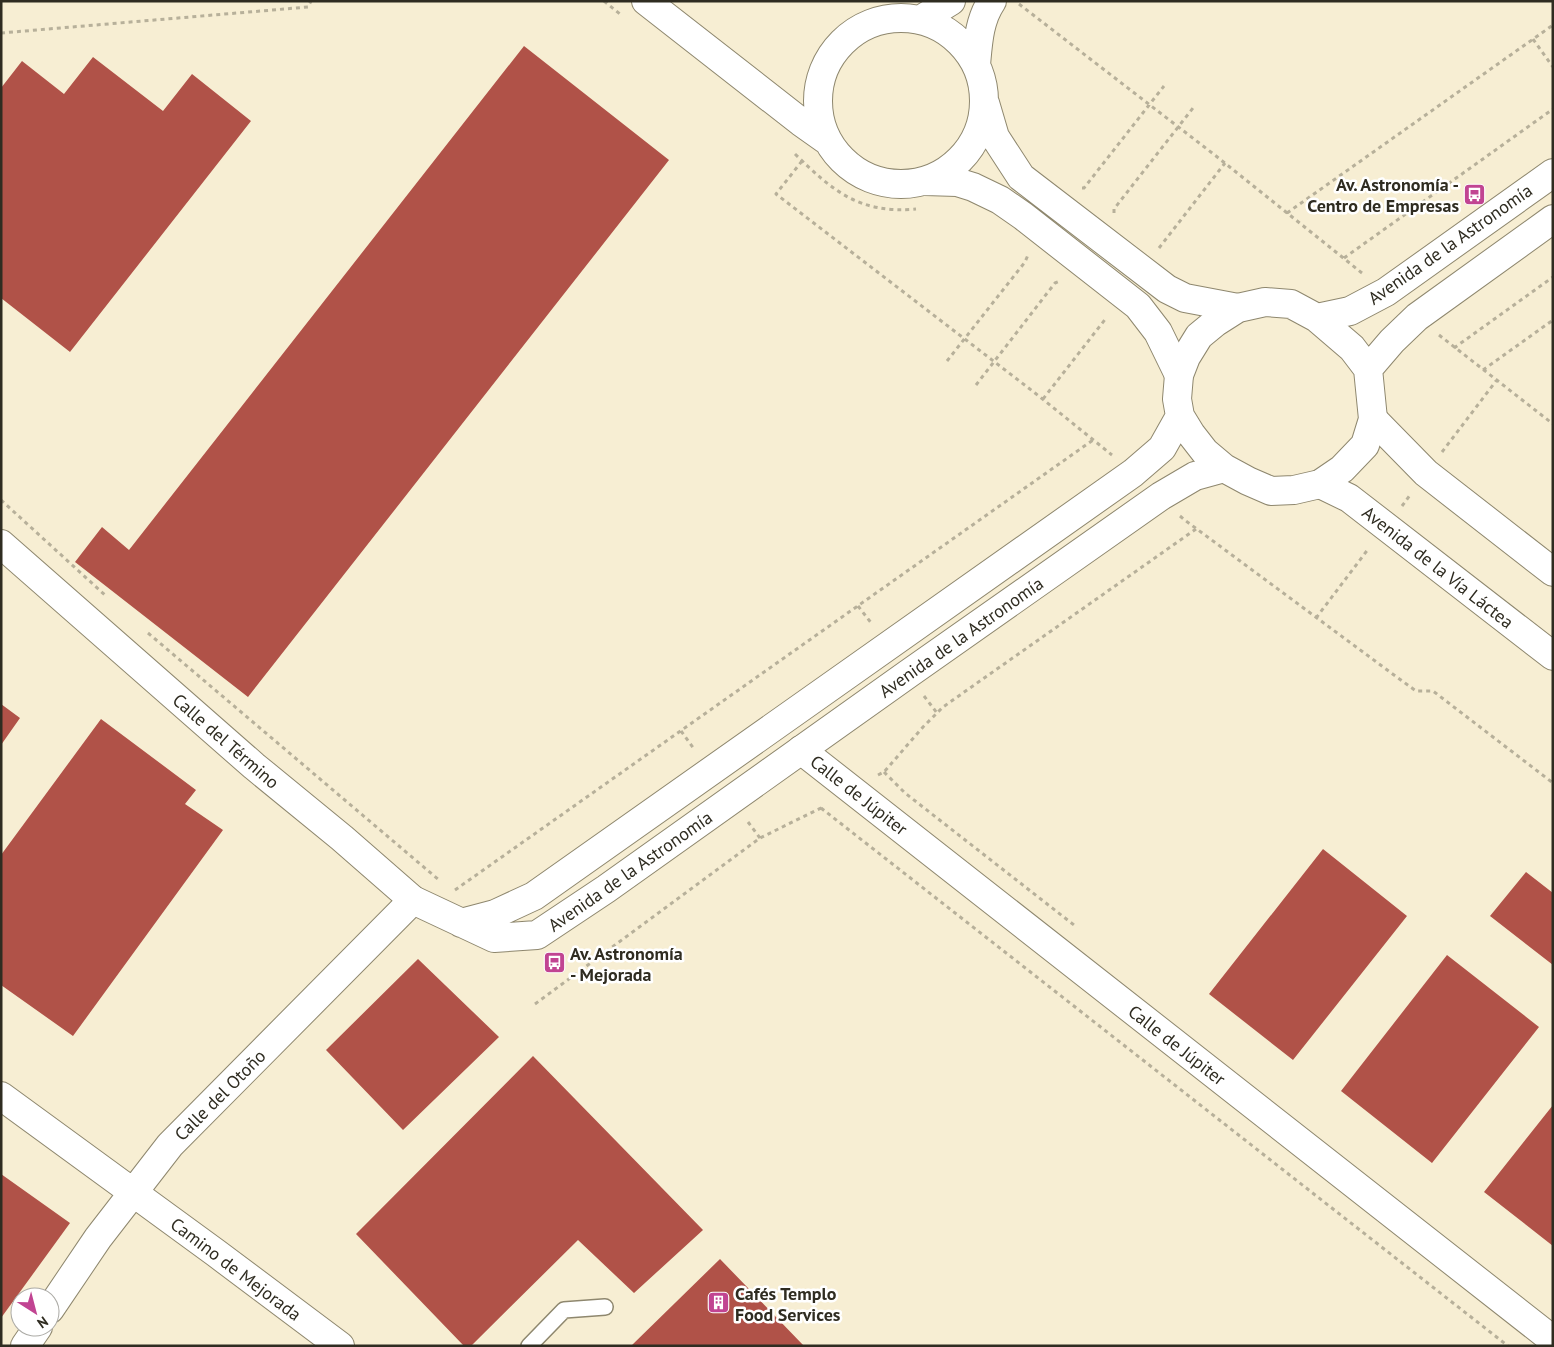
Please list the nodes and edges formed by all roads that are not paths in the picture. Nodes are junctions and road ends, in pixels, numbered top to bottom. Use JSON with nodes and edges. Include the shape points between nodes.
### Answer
{"nodes":[{"id":1,"x":892,"y":1,"type":"edge"},
{"id":2,"x":950,"y":1,"type":"edge"},
{"id":3,"x":992,"y":1,"type":"edge"},
{"id":4,"x":637,"y":10,"type":"edge"},
{"id":5,"x":916,"y":19,"type":"junction"},
{"id":6,"x":976,"y":65,"type":"junction"},
{"id":7,"x":985,"y":100,"type":"junction"},
{"id":8,"x":825,"y":139,"type":"junction"},
{"id":9,"x":1553,"y":173,"type":"edge"},
{"id":10,"x":925,"y":181,"type":"junction"},
{"id":11,"x":1553,"y":219,"type":"edge"},
{"id":12,"x":1238,"y":308,"type":"junction"},
{"id":13,"x":1317,"y":318,"type":"junction"},
{"id":14,"x":1368,"y":369,"type":"junction"},
{"id":15,"x":1179,"y":375,"type":"junction"},
{"id":16,"x":1180,"y":416,"type":"junction"},
{"id":17,"x":1373,"y":419,"type":"junction"},
{"id":18,"x":1224,"y":468,"type":"junction"},
{"id":19,"x":1320,"y":484,"type":"junction"},
{"id":20,"x":1,"y":544,"type":"edge"},
{"id":21,"x":1553,"y":572,"type":"edge"},
{"id":22,"x":1553,"y":656,"type":"edge"},
{"id":23,"x":801,"y":750,"type":"junction"},
{"id":24,"x":413,"y":900,"type":"junction"},
{"id":25,"x":461,"y":923,"type":"junction"},
{"id":26,"x":1,"y":1096,"type":"edge"},
{"id":27,"x":132,"y":1192,"type":"junction"},
{"id":28,"x":60,"y":1294,"type":"edge"},
{"id":29,"x":606,"y":1306,"type":"dead end"},
{"id":30,"x":1553,"y":1340,"type":"edge"},
{"id":31,"x":340,"y":1346,"type":"edge"},
{"id":32,"x":529,"y":1346,"type":"edge"}],
"edges":[{"from":1,"to":5,"type":"street"},
{"from":2,"to":5,"type":"street"},
{"from":3,"to":6,"type":"street","via":[[978,39]]},
{"from":4,"to":8,"type":"street"},
{"from":5,"to":6,"type":"street","via":[[943,29],[963,45]]},
{"from":5,"to":8,"type":"street","via":[[887,19],[862,27],[841,43],[826,64],[818,88],[818,114]]},
{"from":6,"to":7,"type":"street"},
{"from":7,"to":10,"type":"street","via":[[980,127],[968,151],[949,169]]},
{"from":7,"to":12,"type":"street","via":[[995,137],[1021,176],[1167,289],[1185,298]]},
{"from":8,"to":10,"type":"street","via":[[839,158],[864,176],[902,185]]},
{"from":9,"to":13,"type":"street","name":"Avenida de la Astronomía","via":[[1386,292],[1350,311]]},
{"from":10,"to":15,"type":"street","via":[[957,182],[973,187],[1023,216],[1138,306],[1158,332]]},
{"from":11,"to":14,"type":"street","via":[[1417,317]]},
{"from":12,"to":13,"type":"street","via":[[1265,302],[1291,304]]},
{"from":12,"to":15,"type":"street","via":[[1198,336]]},
{"from":13,"to":14,"type":"street","via":[[1352,348]]},
{"from":14,"to":17,"type":"street"},
{"from":15,"to":16,"type":"street"},
{"from":16,"to":18,"type":"street","via":[[1205,452]]},
{"from":16,"to":25,"type":"street","name":"Avenida de la Astronomía","via":[[1162,448],[1133,473],[534,896],[495,914]]},
{"from":17,"to":19,"type":"street","via":[[1365,446],[1342,469]]},
{"from":17,"to":21,"type":"street","via":[[1426,473]]},
{"from":18,"to":19,"type":"street","via":[[1271,491]]},
{"from":18,"to":23,"type":"street","name":"Avenida de la Astronomía","via":[[1195,476],[1161,496]]},
{"from":19,"to":22,"type":"street","name":"Avenida de la Vía Láctea","via":[[1349,498]]},
{"from":20,"to":24,"type":"street","name":"Calle del Término","via":[[254,766]]},
{"from":23,"to":25,"type":"street","name":"Avenida de la Astronomía","via":[[537,935],[494,938]]},
{"from":23,"to":30,"type":"street","name":"Calle de Júpiter"},
{"from":24,"to":25,"type":"street","name":"Calle del Término"},
{"from":24,"to":27,"type":"street","name":"Calle del Otoño","via":[[170,1145]]},
{"from":26,"to":27,"type":"street","name":"Camino de Mejorada"},
{"from":27,"to":28,"type":"street","name":"Calle del Otoño"},
{"from":27,"to":31,"type":"street","name":"Camino de Mejorada"},
{"from":29,"to":32,"type":"lane","via":[[564,1310]]}]}
